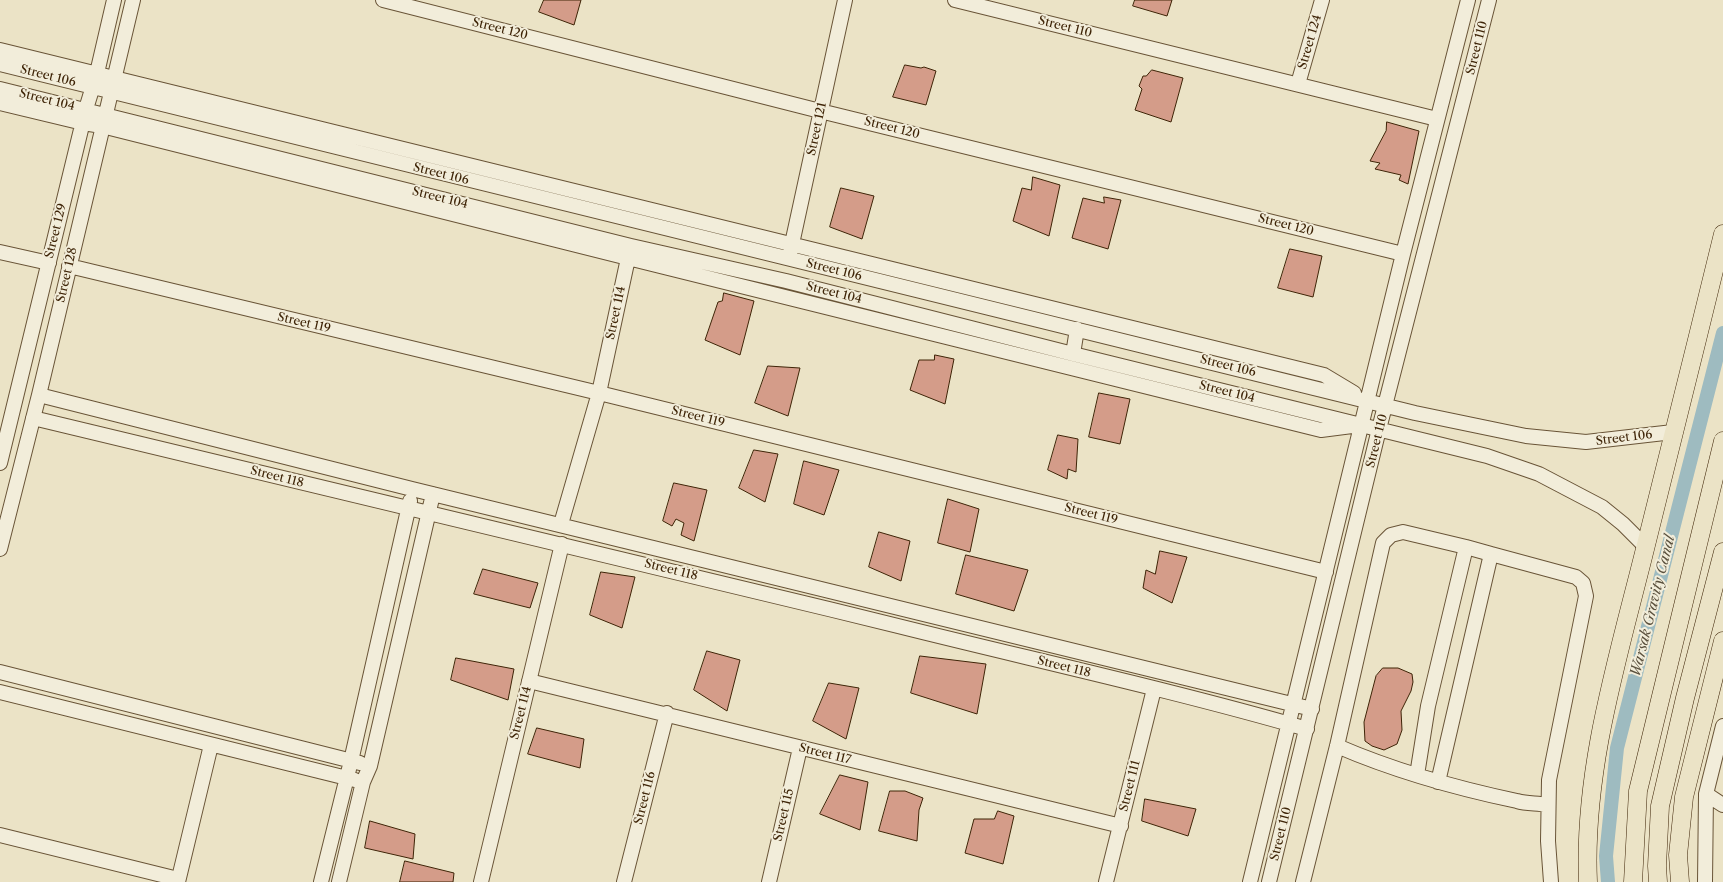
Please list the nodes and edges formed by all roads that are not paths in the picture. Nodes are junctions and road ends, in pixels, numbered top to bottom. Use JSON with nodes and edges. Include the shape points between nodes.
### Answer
{"nodes":[{"id":1,"x":114,"y":0,"type":"edge"},
{"id":2,"x":133,"y":0,"type":"edge"},
{"id":3,"x":383,"y":0,"type":"edge"},
{"id":4,"x":845,"y":0,"type":"edge"},
{"id":5,"x":955,"y":0,"type":"edge"},
{"id":6,"x":1322,"y":0,"type":"edge"},
{"id":7,"x":1468,"y":0,"type":"edge"},
{"id":8,"x":1489,"y":0,"type":"edge"},
{"id":9,"x":415,"y":4,"type":"edge"},
{"id":10,"x":0,"y":50,"type":"edge"},
{"id":11,"x":0,"y":64,"type":"edge"},
{"id":12,"x":114,"y":78,"type":"junction"},
{"id":13,"x":95,"y":80,"type":"junction"},
{"id":14,"x":1298,"y":84,"type":"junction"},
{"id":15,"x":0,"y":89,"type":"edge"},
{"id":16,"x":110,"y":92,"type":"junction"},
{"id":17,"x":0,"y":103,"type":"edge"},
{"id":18,"x":820,"y":111,"type":"junction"},
{"id":19,"x":84,"y":116,"type":"junction"},
{"id":20,"x":1437,"y":119,"type":"junction"},
{"id":21,"x":104,"y":120,"type":"junction"},
{"id":22,"x":272,"y":163,"type":"junction"},
{"id":23,"x":456,"y":178,"type":"junction"},
{"id":24,"x":452,"y":202,"type":"junction"},
{"id":25,"x":617,"y":202,"type":"junction"},
{"id":26,"x":614,"y":216,"type":"junction"},
{"id":27,"x":1723,"y":234,"type":"edge"},
{"id":28,"x":792,"y":245,"type":"junction"},
{"id":29,"x":0,"y":252,"type":"edge"},
{"id":30,"x":629,"y":252,"type":"junction"},
{"id":31,"x":1402,"y":254,"type":"junction"},
{"id":32,"x":789,"y":259,"type":"junction"},
{"id":33,"x":49,"y":264,"type":"junction"},
{"id":34,"x":69,"y":266,"type":"junction"},
{"id":35,"x":923,"y":316,"type":"junction"},
{"id":36,"x":1077,"y":329,"type":"junction"},
{"id":37,"x":919,"y":330,"type":"junction"},
{"id":38,"x":1233,"y":352,"type":"junction"},
{"id":39,"x":1073,"y":354,"type":"junction"},
{"id":40,"x":1230,"y":367,"type":"junction"},
{"id":41,"x":599,"y":393,"type":"junction"},
{"id":42,"x":39,"y":395,"type":"junction"},
{"id":43,"x":1216,"y":396,"type":"junction"},
{"id":44,"x":1368,"y":401,"type":"junction"},
{"id":45,"x":1386,"y":405,"type":"junction"},
{"id":46,"x":33,"y":418,"type":"junction"},
{"id":47,"x":1362,"y":425,"type":"junction"},
{"id":48,"x":1380,"y":429,"type":"junction"},
{"id":49,"x":1673,"y":432,"type":"junction"},
{"id":50,"x":1723,"y":441,"type":"edge"},
{"id":51,"x":0,"y":463,"type":"edge"},
{"id":52,"x":412,"y":489,"type":"junction"},
{"id":53,"x":433,"y":494,"type":"junction"},
{"id":54,"x":408,"y":508,"type":"junction"},
{"id":55,"x":428,"y":514,"type":"junction"},
{"id":56,"x":561,"y":524,"type":"junction"},
{"id":57,"x":562,"y":544,"type":"junction"},
{"id":58,"x":1466,"y":547,"type":"junction"},
{"id":59,"x":1646,"y":547,"type":"junction"},
{"id":60,"x":0,"y":549,"type":"edge"},
{"id":61,"x":1723,"y":552,"type":"edge"},
{"id":62,"x":1491,"y":554,"type":"junction"},
{"id":63,"x":1326,"y":572,"type":"junction"},
{"id":64,"x":1723,"y":641,"type":"edge"},
{"id":65,"x":0,"y":672,"type":"edge"},
{"id":66,"x":529,"y":681,"type":"junction"},
{"id":67,"x":1154,"y":689,"type":"junction"},
{"id":68,"x":0,"y":692,"type":"edge"},
{"id":69,"x":1294,"y":704,"type":"junction"},
{"id":70,"x":1312,"y":709,"type":"junction"},
{"id":71,"x":666,"y":713,"type":"junction"},
{"id":72,"x":1289,"y":724,"type":"junction"},
{"id":73,"x":1723,"y":726,"type":"edge"},
{"id":74,"x":1678,"y":728,"type":"junction"},
{"id":75,"x":1307,"y":729,"type":"junction"},
{"id":76,"x":1700,"y":734,"type":"junction"},
{"id":77,"x":211,"y":745,"type":"junction"},
{"id":78,"x":1337,"y":746,"type":"junction"},
{"id":79,"x":800,"y":748,"type":"junction"},
{"id":80,"x":351,"y":761,"type":"junction"},
{"id":81,"x":370,"y":766,"type":"junction"},
{"id":82,"x":1417,"y":775,"type":"junction"},
{"id":83,"x":346,"y":778,"type":"junction"},
{"id":84,"x":363,"y":782,"type":"junction"},
{"id":85,"x":1438,"y":782,"type":"junction"},
{"id":86,"x":1706,"y":794,"type":"junction"},
{"id":87,"x":1723,"y":804,"type":"edge"},
{"id":88,"x":1547,"y":805,"type":"junction"},
{"id":89,"x":1121,"y":826,"type":"junction"},
{"id":90,"x":0,"y":835,"type":"edge"},
{"id":91,"x":178,"y":881,"type":"edge"},
{"id":92,"x":321,"y":882,"type":"edge"},
{"id":93,"x":339,"y":882,"type":"edge"},
{"id":94,"x":481,"y":882,"type":"edge"},
{"id":95,"x":624,"y":882,"type":"edge"},
{"id":96,"x":769,"y":882,"type":"edge"},
{"id":97,"x":1106,"y":882,"type":"edge"},
{"id":98,"x":1250,"y":882,"type":"edge"},
{"id":99,"x":1269,"y":882,"type":"edge"},
{"id":100,"x":1303,"y":882,"type":"edge"},
{"id":101,"x":1551,"y":882,"type":"edge"},
{"id":102,"x":1588,"y":882,"type":"edge"},
{"id":103,"x":1634,"y":882,"type":"edge"},
{"id":104,"x":1658,"y":882,"type":"edge"},
{"id":105,"x":1680,"y":882,"type":"edge"},
{"id":106,"x":1705,"y":882,"type":"edge"}],
"edges":[{"from":1,"to":13,"type":"street","name":"Street 129"},
{"from":2,"to":12,"type":"street","name":"Street 128"},
{"from":3,"to":9,"type":"street","name":"Street 120"},
{"from":4,"to":18,"type":"street","name":"Street 121"},
{"from":5,"to":14,"type":"street","name":"Street 110"},
{"from":6,"to":14,"type":"street","name":"Street 124"},
{"from":7,"to":20,"type":"street","name":"Street 110"},
{"from":8,"to":45,"type":"street","name":"Street 110"},
{"from":9,"to":18,"type":"street","name":"Street 120"},
{"from":10,"to":13,"type":"street"},
{"from":11,"to":13,"type":"street","name":"Street 106"},
{"from":12,"to":13,"type":"street"},
{"from":12,"to":16,"type":"street","name":"Street 128"},
{"from":12,"to":25,"type":"street"},
{"from":13,"to":16,"type":"street","name":"Street 106"},
{"from":13,"to":19,"type":"street","name":"Street 129"},
{"from":14,"to":20,"type":"street","name":"Street 110"},
{"from":15,"to":19,"type":"street","name":"Street 104"},
{"from":16,"to":21,"type":"street","name":"Street 128"},
{"from":16,"to":23,"type":"street","name":"Street 106"},
{"from":17,"to":19,"type":"street"},
{"from":18,"to":28,"type":"street","name":"Street 121"},
{"from":18,"to":31,"type":"street","name":"Street 120"},
{"from":19,"to":21,"type":"street","name":"Street 104"},
{"from":19,"to":33,"type":"street","name":"Street 129"},
{"from":20,"to":31,"type":"street","name":"Street 110"},
{"from":21,"to":22,"type":"street","name":"Street 104"},
{"from":21,"to":34,"type":"street","name":"Street 128"},
{"from":22,"to":24,"type":"street","name":"Street 104"},
{"from":22,"to":30,"type":"street"},
{"from":23,"to":24,"type":"street"},
{"from":23,"to":26,"type":"street","name":"Street 106"},
{"from":24,"to":30,"type":"street","name":"Street 104"},
{"from":25,"to":26,"type":"street"},
{"from":25,"to":28,"type":"street"},
{"from":26,"to":32,"type":"street","name":"Street 106"},
{"from":27,"to":49,"type":"main road"},
{"from":28,"to":32,"type":"street","name":"Street 121"},
{"from":28,"to":38,"type":"street"},
{"from":29,"to":33,"type":"street"},
{"from":30,"to":35,"type":"street","name":"Street 104","via":[[786,281]]},
{"from":30,"to":37,"type":"street"},
{"from":30,"to":41,"type":"street","name":"Street 114"},
{"from":31,"to":44,"type":"street","name":"Street 110"},
{"from":32,"to":36,"type":"street","name":"Street 106"},
{"from":33,"to":51,"type":"street","name":"Street 129"},
{"from":34,"to":41,"type":"street","name":"Street 119"},
{"from":34,"to":42,"type":"street","name":"Street 128"},
{"from":35,"to":37,"type":"street"},
{"from":35,"to":39,"type":"street","name":"Street 104"},
{"from":36,"to":39,"type":"street"},
{"from":36,"to":40,"type":"street","name":"Street 106"},
{"from":37,"to":43,"type":"street"},
{"from":38,"to":40,"type":"street"},
{"from":38,"to":44,"type":"street","via":[[1324,375]]},
{"from":39,"to":43,"type":"street","name":"Street 104"},
{"from":40,"to":44,"type":"street","name":"Street 106"},
{"from":41,"to":56,"type":"street","name":"Street 114"},
{"from":41,"to":63,"type":"street","name":"Street 119"},
{"from":42,"to":46,"type":"street","name":"Street 128"},
{"from":42,"to":52,"type":"street"},
{"from":43,"to":47,"type":"street","name":"Street 104"},
{"from":44,"to":45,"type":"street","name":"Street 106"},
{"from":44,"to":47,"type":"street","name":"Street 110"},
{"from":45,"to":48,"type":"street","name":"Street 110"},
{"from":45,"to":49,"type":"street","name":"Street 106","via":[[1526,436],[1586,442]]},
{"from":46,"to":54,"type":"street","name":"Street 118"},
{"from":46,"to":60,"type":"street","name":"Street 128"},
{"from":47,"to":48,"type":"street","name":"Street 104"},
{"from":47,"to":63,"type":"street","name":"Street 110"},
{"from":48,"to":59,"type":"street","name":"Street 104","via":[[1487,456],[1538,474],[1602,507]]},
{"from":48,"to":70,"type":"street","name":"Street 110"},
{"from":49,"to":59,"type":"main road"},
{"from":50,"to":103,"type":"main road","via":[[1638,791]]},
{"from":52,"to":53,"type":"street"},
{"from":52,"to":54,"type":"street"},
{"from":53,"to":55,"type":"street"},
{"from":53,"to":56,"type":"street"},
{"from":54,"to":55,"type":"street","name":"Street 118"},
{"from":54,"to":80,"type":"street"},
{"from":55,"to":57,"type":"street","name":"Street 118"},
{"from":55,"to":81,"type":"street"},
{"from":56,"to":69,"type":"street"},
{"from":57,"to":66,"type":"street","name":"Street 114"},
{"from":57,"to":67,"type":"street","name":"Street 118"},
{"from":58,"to":62,"type":"street"},
{"from":58,"to":78,"type":"street","via":[[1403,532],[1391,535],[1384,543]]},
{"from":58,"to":82,"type":"street","via":[[1428,706]]},
{"from":59,"to":102,"type":"main road","via":[[1616,661],[1592,775],[1586,851]]},
{"from":61,"to":74,"type":"main road"},
{"from":62,"to":85,"type":"street"},
{"from":62,"to":88,"type":"street","via":[[1576,577],[1583,582],[1586,596],[1549,780]]},
{"from":63,"to":69,"type":"street","name":"Street 110"},
{"from":64,"to":76,"type":"main road"},
{"from":65,"to":80,"type":"street"},
{"from":66,"to":71,"type":"street","name":"Street 117"},
{"from":66,"to":94,"type":"street","name":"Street 114"},
{"from":67,"to":72,"type":"street","name":"Street 118"},
{"from":67,"to":89,"type":"street","name":"Street 111"},
{"from":68,"to":77,"type":"street"},
{"from":69,"to":70,"type":"street"},
{"from":69,"to":72,"type":"street","name":"Street 110"},
{"from":70,"to":75,"type":"street","name":"Street 110"},
{"from":71,"to":79,"type":"street","name":"Street 117"},
{"from":71,"to":95,"type":"street","name":"Street 116"},
{"from":72,"to":75,"type":"street","name":"Street 118"},
{"from":72,"to":98,"type":"street","name":"Street 110"},
{"from":73,"to":86,"type":"street"},
{"from":74,"to":76,"type":"main road"},
{"from":74,"to":104,"type":"main road","via":[[1660,806]]},
{"from":75,"to":99,"type":"street","name":"Street 110"},
{"from":76,"to":105,"type":"main road","via":[[1684,797],[1678,855]]},
{"from":77,"to":83,"type":"street"},
{"from":77,"to":91,"type":"street"},
{"from":78,"to":82,"type":"street"},
{"from":78,"to":100,"type":"street"},
{"from":79,"to":89,"type":"street","name":"Street 117"},
{"from":79,"to":96,"type":"street","name":"Street 115"},
{"from":80,"to":81,"type":"street"},
{"from":80,"to":83,"type":"street"},
{"from":81,"to":84,"type":"street"},
{"from":82,"to":85,"type":"street"},
{"from":83,"to":84,"type":"street"},
{"from":83,"to":92,"type":"street"},
{"from":84,"to":93,"type":"street"},
{"from":85,"to":88,"type":"street","via":[[1520,802]]},
{"from":86,"to":87,"type":"street"},
{"from":86,"to":106,"type":"street"},
{"from":88,"to":101,"type":"street"},
{"from":89,"to":97,"type":"street","name":"Street 111"},
{"from":90,"to":91,"type":"street"}]}
